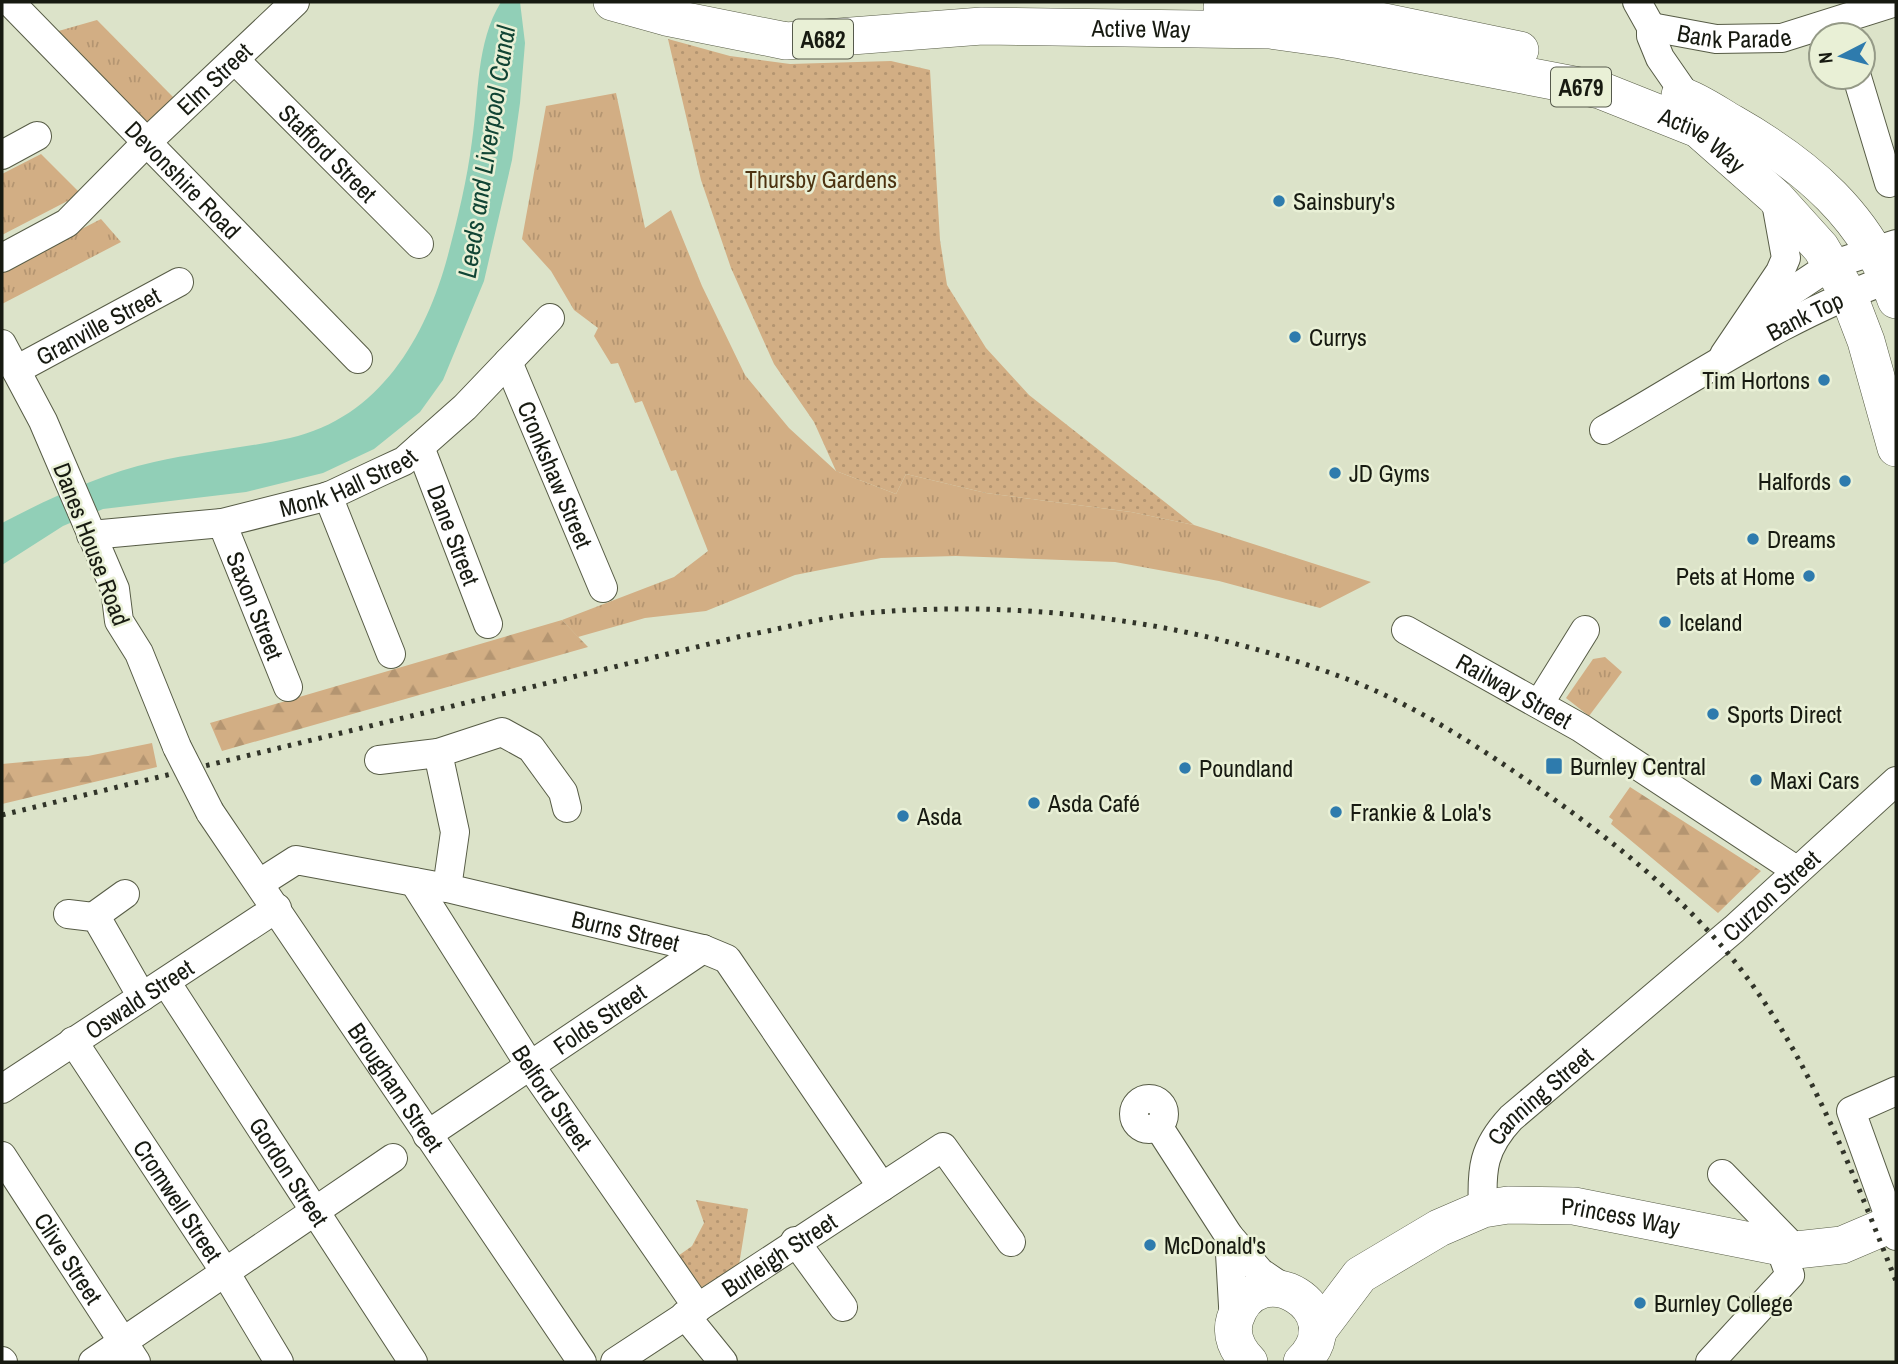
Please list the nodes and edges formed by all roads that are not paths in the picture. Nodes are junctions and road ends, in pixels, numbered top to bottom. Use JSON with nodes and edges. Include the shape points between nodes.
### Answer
{"nodes":[{"id":1,"x":10,"y":2,"type":"edge"},
{"id":2,"x":295,"y":2,"type":"edge"},
{"id":3,"x":1094,"y":2,"type":"edge"},
{"id":4,"x":1637,"y":2,"type":"edge"},
{"id":5,"x":1896,"y":2,"type":"edge"},
{"id":6,"x":1314,"y":3,"type":"edge"},
{"id":7,"x":629,"y":7,"type":"edge"},
{"id":8,"x":1022,"y":16,"type":"junction"},
{"id":9,"x":1855,"y":21,"type":"edge"},
{"id":10,"x":982,"y":26,"type":"junction"},
{"id":11,"x":1651,"y":27,"type":"junction"},
{"id":12,"x":1270,"y":30,"type":"junction"},
{"id":13,"x":1807,"y":33,"type":"edge"},
{"id":14,"x":1340,"y":40,"type":"junction"},
{"id":15,"x":236,"y":61,"type":"junction"},
{"id":16,"x":1864,"y":91,"type":"edge"},
{"id":17,"x":1687,"y":97,"type":"junction"},
{"id":18,"x":37,"y":136,"type":"dead end"},
{"id":19,"x":1887,"y":141,"type":"edge"},
{"id":20,"x":146,"y":143,"type":"junction"},
{"id":21,"x":2,"y":155,"type":"edge"},
{"id":22,"x":1889,"y":183,"type":"dead end"},
{"id":23,"x":1775,"y":197,"type":"junction"},
{"id":24,"x":419,"y":244,"type":"dead end"},
{"id":25,"x":2,"y":258,"type":"edge"},
{"id":26,"x":1872,"y":272,"type":"edge"},
{"id":27,"x":179,"y":282,"type":"dead end"},
{"id":28,"x":550,"y":318,"type":"dead end"},
{"id":29,"x":1749,"y":320,"type":"junction"},
{"id":30,"x":2,"y":344,"type":"edge"},
{"id":31,"x":1723,"y":358,"type":"junction"},
{"id":32,"x":358,"y":359,"type":"dead end"},
{"id":33,"x":508,"y":362,"type":"junction"},
{"id":34,"x":16,"y":370,"type":"junction"},
{"id":35,"x":1896,"y":371,"type":"edge"},
{"id":36,"x":1604,"y":430,"type":"dead end"},
{"id":37,"x":420,"y":447,"type":"junction"},
{"id":38,"x":1896,"y":448,"type":"edge"},
{"id":39,"x":328,"y":496,"type":"junction"},
{"id":40,"x":222,"y":523,"type":"junction"},
{"id":41,"x":89,"y":531,"type":"junction"},
{"id":42,"x":603,"y":589,"type":"dead end"},
{"id":43,"x":488,"y":624,"type":"dead end"},
{"id":44,"x":1406,"y":630,"type":"dead end"},
{"id":45,"x":1586,"y":630,"type":"dead end"},
{"id":46,"x":391,"y":654,"type":"dead end"},
{"id":47,"x":288,"y":687,"type":"dead end"},
{"id":48,"x":1539,"y":704,"type":"junction"},
{"id":49,"x":438,"y":753,"type":"junction"},
{"id":50,"x":379,"y":760,"type":"dead end"},
{"id":51,"x":1896,"y":780,"type":"edge"},
{"id":52,"x":567,"y":808,"type":"dead end"},
{"id":53,"x":210,"y":812,"type":"joint"},
{"id":54,"x":1796,"y":870,"type":"junction"},
{"id":55,"x":414,"y":882,"type":"junction"},
{"id":56,"x":260,"y":883,"type":"junction"},
{"id":57,"x":447,"y":888,"type":"junction"},
{"id":58,"x":125,"y":894,"type":"dead end"},
{"id":59,"x":277,"y":908,"type":"junction"},
{"id":60,"x":703,"y":949,"type":"junction"},
{"id":61,"x":166,"y":982,"type":"junction"},
{"id":62,"x":142,"y":997,"type":"junction"},
{"id":63,"x":1641,"y":1006,"type":"joint"},
{"id":64,"x":74,"y":1041,"type":"junction"},
{"id":65,"x":529,"y":1064,"type":"junction"},
{"id":66,"x":2,"y":1089,"type":"edge"},
{"id":67,"x":1896,"y":1091,"type":"edge"},
{"id":68,"x":1158,"y":1126,"type":"dead end"},
{"id":69,"x":426,"y":1135,"type":"junction"},
{"id":70,"x":2,"y":1156,"type":"edge"},
{"id":71,"x":393,"y":1158,"type":"dead end"},
{"id":72,"x":1722,"y":1174,"type":"dead end"},
{"id":73,"x":882,"y":1187,"type":"junction"},
{"id":74,"x":1483,"y":1209,"type":"junction"},
{"id":75,"x":314,"y":1210,"type":"junction"},
{"id":76,"x":1895,"y":1228,"type":"edge"},
{"id":77,"x":1229,"y":1237,"type":"junction"},
{"id":78,"x":795,"y":1241,"type":"junction"},
{"id":79,"x":1011,"y":1242,"type":"dead end"},
{"id":80,"x":1788,"y":1249,"type":"junction"},
{"id":81,"x":225,"y":1272,"type":"junction"},
{"id":82,"x":1360,"y":1275,"type":"junction"},
{"id":83,"x":1288,"y":1290,"type":"junction"},
{"id":84,"x":843,"y":1307,"type":"dead end"},
{"id":85,"x":692,"y":1311,"type":"junction"},
{"id":86,"x":1233,"y":1345,"type":"edge"},
{"id":87,"x":130,"y":1352,"type":"edge"},
{"id":88,"x":1306,"y":1354,"type":"edge"},
{"id":89,"x":93,"y":1362,"type":"edge"},
{"id":90,"x":279,"y":1362,"type":"edge"},
{"id":91,"x":413,"y":1362,"type":"edge"},
{"id":92,"x":582,"y":1362,"type":"edge"},
{"id":93,"x":615,"y":1362,"type":"edge"},
{"id":94,"x":723,"y":1362,"type":"edge"},
{"id":95,"x":1710,"y":1362,"type":"edge"}],
"edges":[{"from":1,"to":20,"type":"street","name":"Devonshire Road"},
{"from":2,"to":15,"type":"street","name":"Elm Street"},
{"from":3,"to":8,"type":"main road","name":"Active Way","via":[[1059,5]]},
{"from":4,"to":11,"type":"street"},
{"from":5,"to":9,"type":"street","name":"Bank Parade"},
{"from":6,"to":8,"type":"main road","name":"Active Way","number":"A679"},
{"from":6,"to":12,"type":"main road"},
{"from":6,"to":14,"type":"main road","via":[[1320,23]]},
{"from":6,"to":17,"type":"main road","name":"Active Way","number":"A679","via":[[1599,66]]},
{"from":7,"to":10,"type":"main road","number":"A682","via":[[786,41]]},
{"from":8,"to":10,"type":"main road","name":"Active Way","number":"A679"},
{"from":10,"to":12,"type":"main road","name":"Active Way","number":"A679"},
{"from":11,"to":13,"type":"street","name":"Bank Parade","via":[[1716,39]]},
{"from":11,"to":17,"type":"street","via":[[1660,58]]},
{"from":12,"to":14,"type":"main road","name":"Active Way","number":"A679"},
{"from":14,"to":23,"type":"main road","name":"Active Way","number":"A679","via":[[1600,90],[1698,129]]},
{"from":15,"to":20,"type":"street","name":"Elm Street"},
{"from":15,"to":24,"type":"street","name":"Stafford Street"},
{"from":16,"to":19,"type":"street"},
{"from":17,"to":26,"type":"main road","name":"Active Way","number":"A679","via":[[1779,150],[1851,215]]},
{"from":18,"to":21,"type":"street"},
{"from":19,"to":22,"type":"street"},
{"from":20,"to":25,"type":"street","name":"Elm Street","via":[[67,223]]},
{"from":20,"to":32,"type":"street","name":"Devonshire Road"},
{"from":23,"to":26,"type":"main road","name":"Active Way","number":"A679","via":[[1821,248]]},
{"from":23,"to":29,"type":"street","name":"Bank Top","via":[[1786,258]]},
{"from":26,"to":29,"type":"street","name":"Bank Top"},
{"from":26,"to":31,"type":"street","name":"Bank Top"},
{"from":26,"to":35,"type":"main road","name":"Active Way","number":"A679","via":[[1872,298]]},
{"from":26,"to":38,"type":"main road","name":"Active Way","number":"A679","via":[[1866,341]]},
{"from":27,"to":34,"type":"street","name":"Granville Street"},
{"from":28,"to":33,"type":"street","name":"Monk Hall Street"},
{"from":29,"to":31,"type":"street","name":"Bank Top"},
{"from":30,"to":34,"type":"street","name":"Danes House Road"},
{"from":31,"to":36,"type":"street","name":"Bank Top"},
{"from":33,"to":37,"type":"street","name":"Monk Hall Street"},
{"from":33,"to":42,"type":"street","name":"Cronkshaw Street"},
{"from":34,"to":41,"type":"street","name":"Danes House Road","via":[[43,421]]},
{"from":37,"to":39,"type":"street","name":"Monk Hall Street","via":[[404,461]]},
{"from":37,"to":43,"type":"street","name":"Dane Street"},
{"from":39,"to":40,"type":"street","name":"Monk Hall Street"},
{"from":39,"to":46,"type":"street"},
{"from":40,"to":41,"type":"street","name":"Monk Hall Street"},
{"from":40,"to":47,"type":"street","name":"Saxon Street"},
{"from":41,"to":53,"type":"street","name":"Danes House Road","bridge":true,"via":[[115,589],[119,621],[139,653],[177,747]]},
{"from":44,"to":48,"type":"street","name":"Railway Street"},
{"from":45,"to":48,"type":"street"},
{"from":48,"to":54,"type":"street","name":"Railway Street"},
{"from":49,"to":50,"type":"street"},
{"from":49,"to":52,"type":"street","via":[[502,732],[531,748],[563,792]]},
{"from":49,"to":57,"type":"street","via":[[454,832]]},
{"from":51,"to":54,"type":"street","name":"Curzon Street"},
{"from":53,"to":56,"type":"street","name":"Brougham Street"},
{"from":54,"to":63,"type":"street","name":"Curzon Street"},
{"from":55,"to":56,"type":"street","name":"Burns Street","via":[[296,860]]},
{"from":55,"to":57,"type":"street","name":"Burns Street"},
{"from":55,"to":65,"type":"street","name":"Belford Street"},
{"from":56,"to":59,"type":"street","name":"Brougham Street"},
{"from":57,"to":60,"type":"street","name":"Burns Street"},
{"from":58,"to":62,"type":"street","via":[[80,916],[99,922]]},
{"from":59,"to":61,"type":"street","name":"Oswald Street"},
{"from":59,"to":69,"type":"street","name":"Brougham Street"},
{"from":60,"to":65,"type":"street","name":"Folds Street"},
{"from":60,"to":73,"type":"street","name":"Burns Street","via":[[734,967]]},
{"from":61,"to":62,"type":"street","name":"Oswald Street"},
{"from":61,"to":75,"type":"street","name":"Gordon Street"},
{"from":62,"to":64,"type":"street","name":"Oswald Street"},
{"from":63,"to":74,"type":"street","name":"Canning Street","via":[[1499,1131],[1486,1154]]},
{"from":64,"to":66,"type":"street","name":"Oswald Street"},
{"from":64,"to":81,"type":"street","name":"Cromwell Street"},
{"from":65,"to":69,"type":"street","name":"Folds Street"},
{"from":65,"to":85,"type":"street","name":"Belford Street"},
{"from":67,"to":76,"type":"street","via":[[1852,1111]]},
{"from":68,"to":77,"type":"street"},
{"from":69,"to":92,"type":"street","name":"Brougham Street"},
{"from":70,"to":87,"type":"street","name":"Clive Street"},
{"from":71,"to":75,"type":"street"},
{"from":72,"to":80,"type":"street"},
{"from":73,"to":78,"type":"street","name":"Burleigh Street"},
{"from":73,"to":79,"type":"street","name":"Burleigh Street","via":[[943,1147]]},
{"from":74,"to":80,"type":"main road","name":"Princess Way","via":[[1574,1206]]},
{"from":74,"to":82,"type":"main road","name":"Princess Way","via":[[1439,1228]]},
{"from":75,"to":81,"type":"street"},
{"from":75,"to":91,"type":"street","name":"Gordon Street"},
{"from":76,"to":80,"type":"main road","name":"Princess Way","via":[[1842,1245]]},
{"from":77,"to":83,"type":"street","via":[[1255,1266]]},
{"from":77,"to":86,"type":"street"},
{"from":78,"to":84,"type":"street"},
{"from":78,"to":85,"type":"street","name":"Burleigh Street"},
{"from":80,"to":95,"type":"street","via":[[1790,1275]]},
{"from":81,"to":87,"type":"street"},
{"from":81,"to":90,"type":"street","name":"Cromwell Street"},
{"from":82,"to":83,"type":"main road","name":"Princess Way"},
{"from":82,"to":88,"type":"main road","name":"Princess Way"},
{"from":83,"to":86,"type":"main road","name":"Princess Way","via":[[1258,1292],[1238,1310]]},
{"from":83,"to":88,"type":"main road","via":[[1311,1308]]},
{"from":85,"to":93,"type":"street","name":"Burleigh Street"},
{"from":85,"to":94,"type":"street","name":"Belford Street"},
{"from":87,"to":89,"type":"street"}]}
